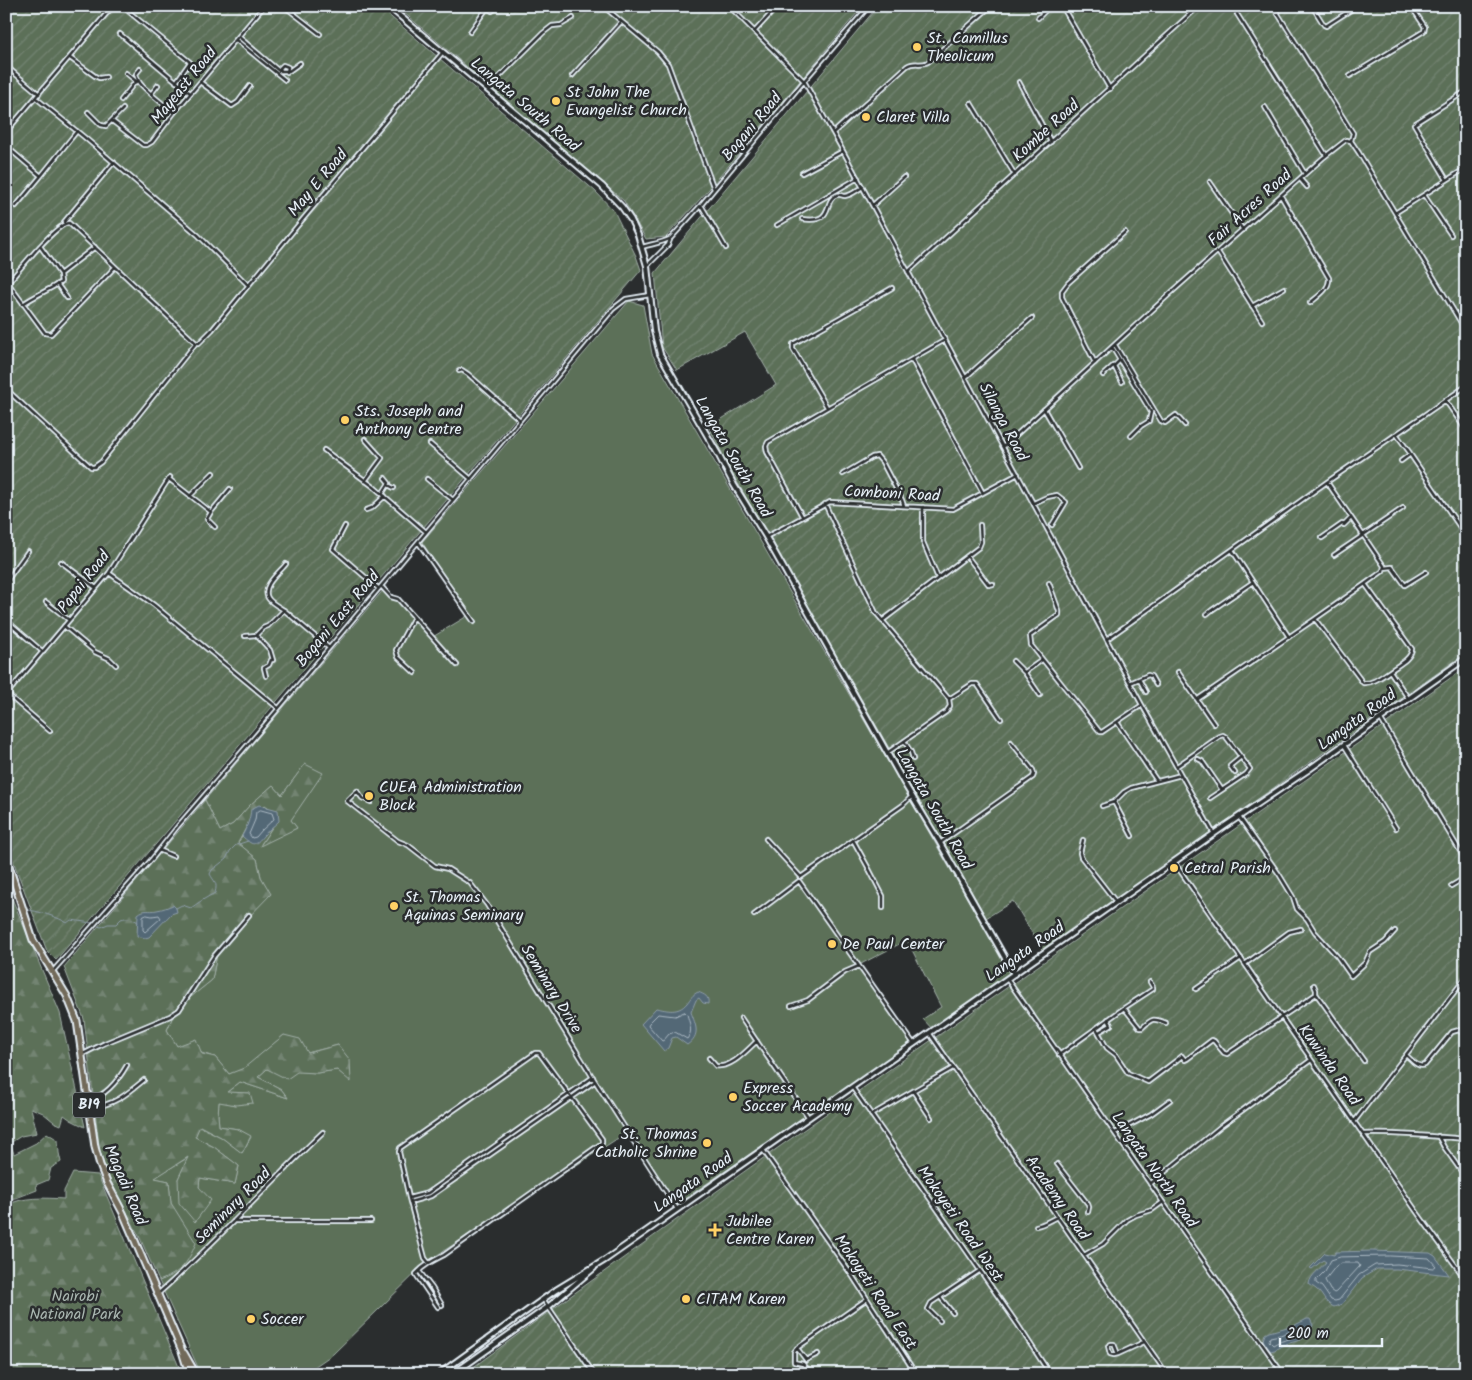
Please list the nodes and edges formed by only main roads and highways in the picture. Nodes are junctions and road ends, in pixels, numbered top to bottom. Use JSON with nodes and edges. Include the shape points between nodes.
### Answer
{"nodes":[{"id":1,"x":388,"y":6,"type":"edge"},
{"id":2,"x":1466,"y":658,"type":"edge"},
{"id":3,"x":6,"y":856,"type":"edge"},
{"id":4,"x":1014,"y":974,"type":"junction"},
{"id":5,"x":597,"y":1265,"type":"junction"},
{"id":6,"x":182,"y":1351,"type":"junction"},
{"id":7,"x":189,"y":1374,"type":"edge"},
{"id":8,"x":196,"y":1374,"type":"edge"},
{"id":9,"x":439,"y":1374,"type":"edge"},
{"id":10,"x":453,"y":1374,"type":"edge"}],
"edges":[{"from":1,"to":4,"type":"main road","name":"Langata South Road","via":[[609,194],[631,220],[647,266],[654,331],[660,354]]},
{"from":2,"to":4,"type":"main road","name":"Langata Road"},
{"from":3,"to":6,"type":"highway","name":"Magadi Road","number":"B19","via":[[33,940],[67,996],[78,1022],[100,1165]]},
{"from":4,"to":5,"type":"main road","name":"Langata Road"},
{"from":5,"to":9,"type":"main road","name":"Langata Road"},
{"from":5,"to":10,"type":"main road","name":"Langata Road","via":[[548,1307]]},
{"from":6,"to":7,"type":"highway","name":"Magadi Road","number":"B19"},
{"from":6,"to":8,"type":"highway","name":"Magadi Road","number":"B19"}]}
